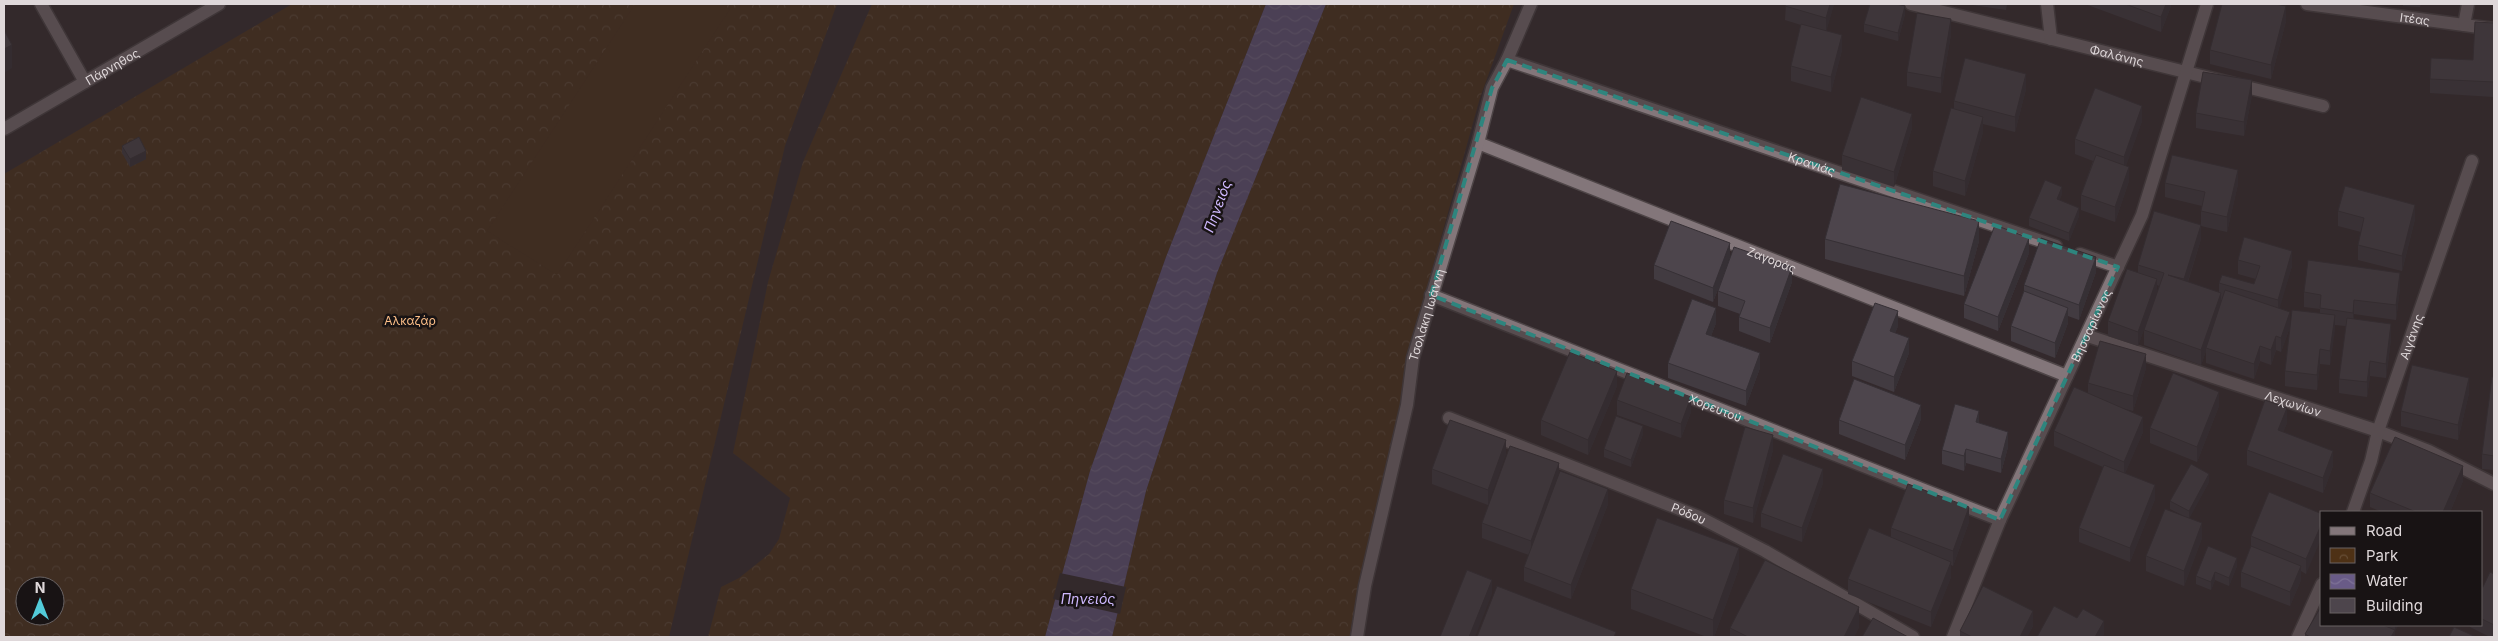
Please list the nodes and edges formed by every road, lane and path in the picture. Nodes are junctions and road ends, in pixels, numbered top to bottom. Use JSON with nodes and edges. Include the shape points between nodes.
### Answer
{"nodes":[{"id":1,"x":41,"y":4,"type":"edge"},
{"id":2,"x":219,"y":4,"type":"edge"},
{"id":3,"x":1531,"y":4,"type":"edge"},
{"id":4,"x":1911,"y":4,"type":"edge"},
{"id":5,"x":2047,"y":4,"type":"edge"},
{"id":6,"x":2207,"y":4,"type":"edge"},
{"id":7,"x":2307,"y":4,"type":"edge"},
{"id":8,"x":2468,"y":4,"type":"edge"},
{"id":9,"x":2464,"y":25,"type":"junction"},
{"id":10,"x":2494,"y":29,"type":"edge"},
{"id":11,"x":2052,"y":39,"type":"junction"},
{"id":12,"x":1507,"y":60,"type":"junction"},
{"id":13,"x":2185,"y":72,"type":"junction"},
{"id":14,"x":86,"y":82,"type":"junction"},
{"id":15,"x":2323,"y":106,"type":"dead end"},
{"id":16,"x":4,"y":129,"type":"edge"},
{"id":17,"x":1478,"y":143,"type":"junction"},
{"id":18,"x":2472,"y":160,"type":"dead end"},
{"id":19,"x":2118,"y":267,"type":"junction"},
{"id":20,"x":1431,"y":295,"type":"junction"},
{"id":21,"x":2088,"y":336,"type":"junction"},
{"id":22,"x":2067,"y":376,"type":"junction"},
{"id":23,"x":1449,"y":418,"type":"edge"},
{"id":24,"x":2378,"y":431,"type":"junction"},
{"id":25,"x":2494,"y":484,"type":"edge"},
{"id":26,"x":2353,"y":511,"type":"edge"},
{"id":27,"x":2000,"y":520,"type":"junction"},
{"id":28,"x":2320,"y":588,"type":"edge"},
{"id":29,"x":1357,"y":637,"type":"edge"},
{"id":30,"x":1912,"y":637,"type":"edge"},
{"id":31,"x":1953,"y":637,"type":"edge"},
{"id":32,"x":2298,"y":637,"type":"edge"}],
"edges":[{"from":1,"to":14,"type":"street"},
{"from":2,"to":14,"type":"street","name":"Πάρνηθος"},
{"from":3,"to":12,"type":"street","name":"Τσολάκη Ιωάννη"},
{"from":4,"to":11,"type":"street","name":"Φαλάνης"},
{"from":5,"to":11,"type":"street"},
{"from":6,"to":13,"type":"street","name":"Βησσαρίωνος"},
{"from":7,"to":9,"type":"street","name":"Ιτέας"},
{"from":8,"to":9,"type":"street"},
{"from":9,"to":10,"type":"street","name":"Ιτέας"},
{"from":11,"to":13,"type":"street","name":"Φαλάνης"},
{"from":12,"to":17,"type":"street","name":"Τσολάκη Ιωάννη","via":[[1492,88]]},
{"from":12,"to":19,"type":"street","name":"Κρανιάς"},
{"from":13,"to":15,"type":"street","name":"Φαλάνης"},
{"from":13,"to":19,"type":"street","name":"Βησσαρίωνος","via":[[2142,215]]},
{"from":14,"to":16,"type":"street","name":"Πάρνηθος"},
{"from":17,"to":20,"type":"street","name":"Τσολάκη Ιωάννη"},
{"from":17,"to":22,"type":"street","name":"Ζαγοράς"},
{"from":18,"to":24,"type":"street","name":"Αιγάνης"},
{"from":19,"to":21,"type":"street","name":"Βησσαρίωνος"},
{"from":20,"to":27,"type":"street","name":"Χορευτού"},
{"from":20,"to":29,"type":"street","name":"Τσολάκη Ιωάννη","via":[[1413,358],[1407,405],[1365,586]]},
{"from":21,"to":22,"type":"street","name":"Βησσαρίωνος"},
{"from":21,"to":24,"type":"street","name":"Λεχωνίων"},
{"from":22,"to":27,"type":"street","name":"Βησσαρίωνος"},
{"from":23,"to":30,"type":"street","name":"Ρόδου","via":[[1697,516],[1765,551]]},
{"from":24,"to":25,"type":"street","name":"Λεχωνίων","via":[[2429,451]]},
{"from":24,"to":26,"type":"street","name":"Αιγάνης"},
{"from":27,"to":31,"type":"street","name":"Βησσαρίωνος"},
{"from":28,"to":32,"type":"street"}]}
